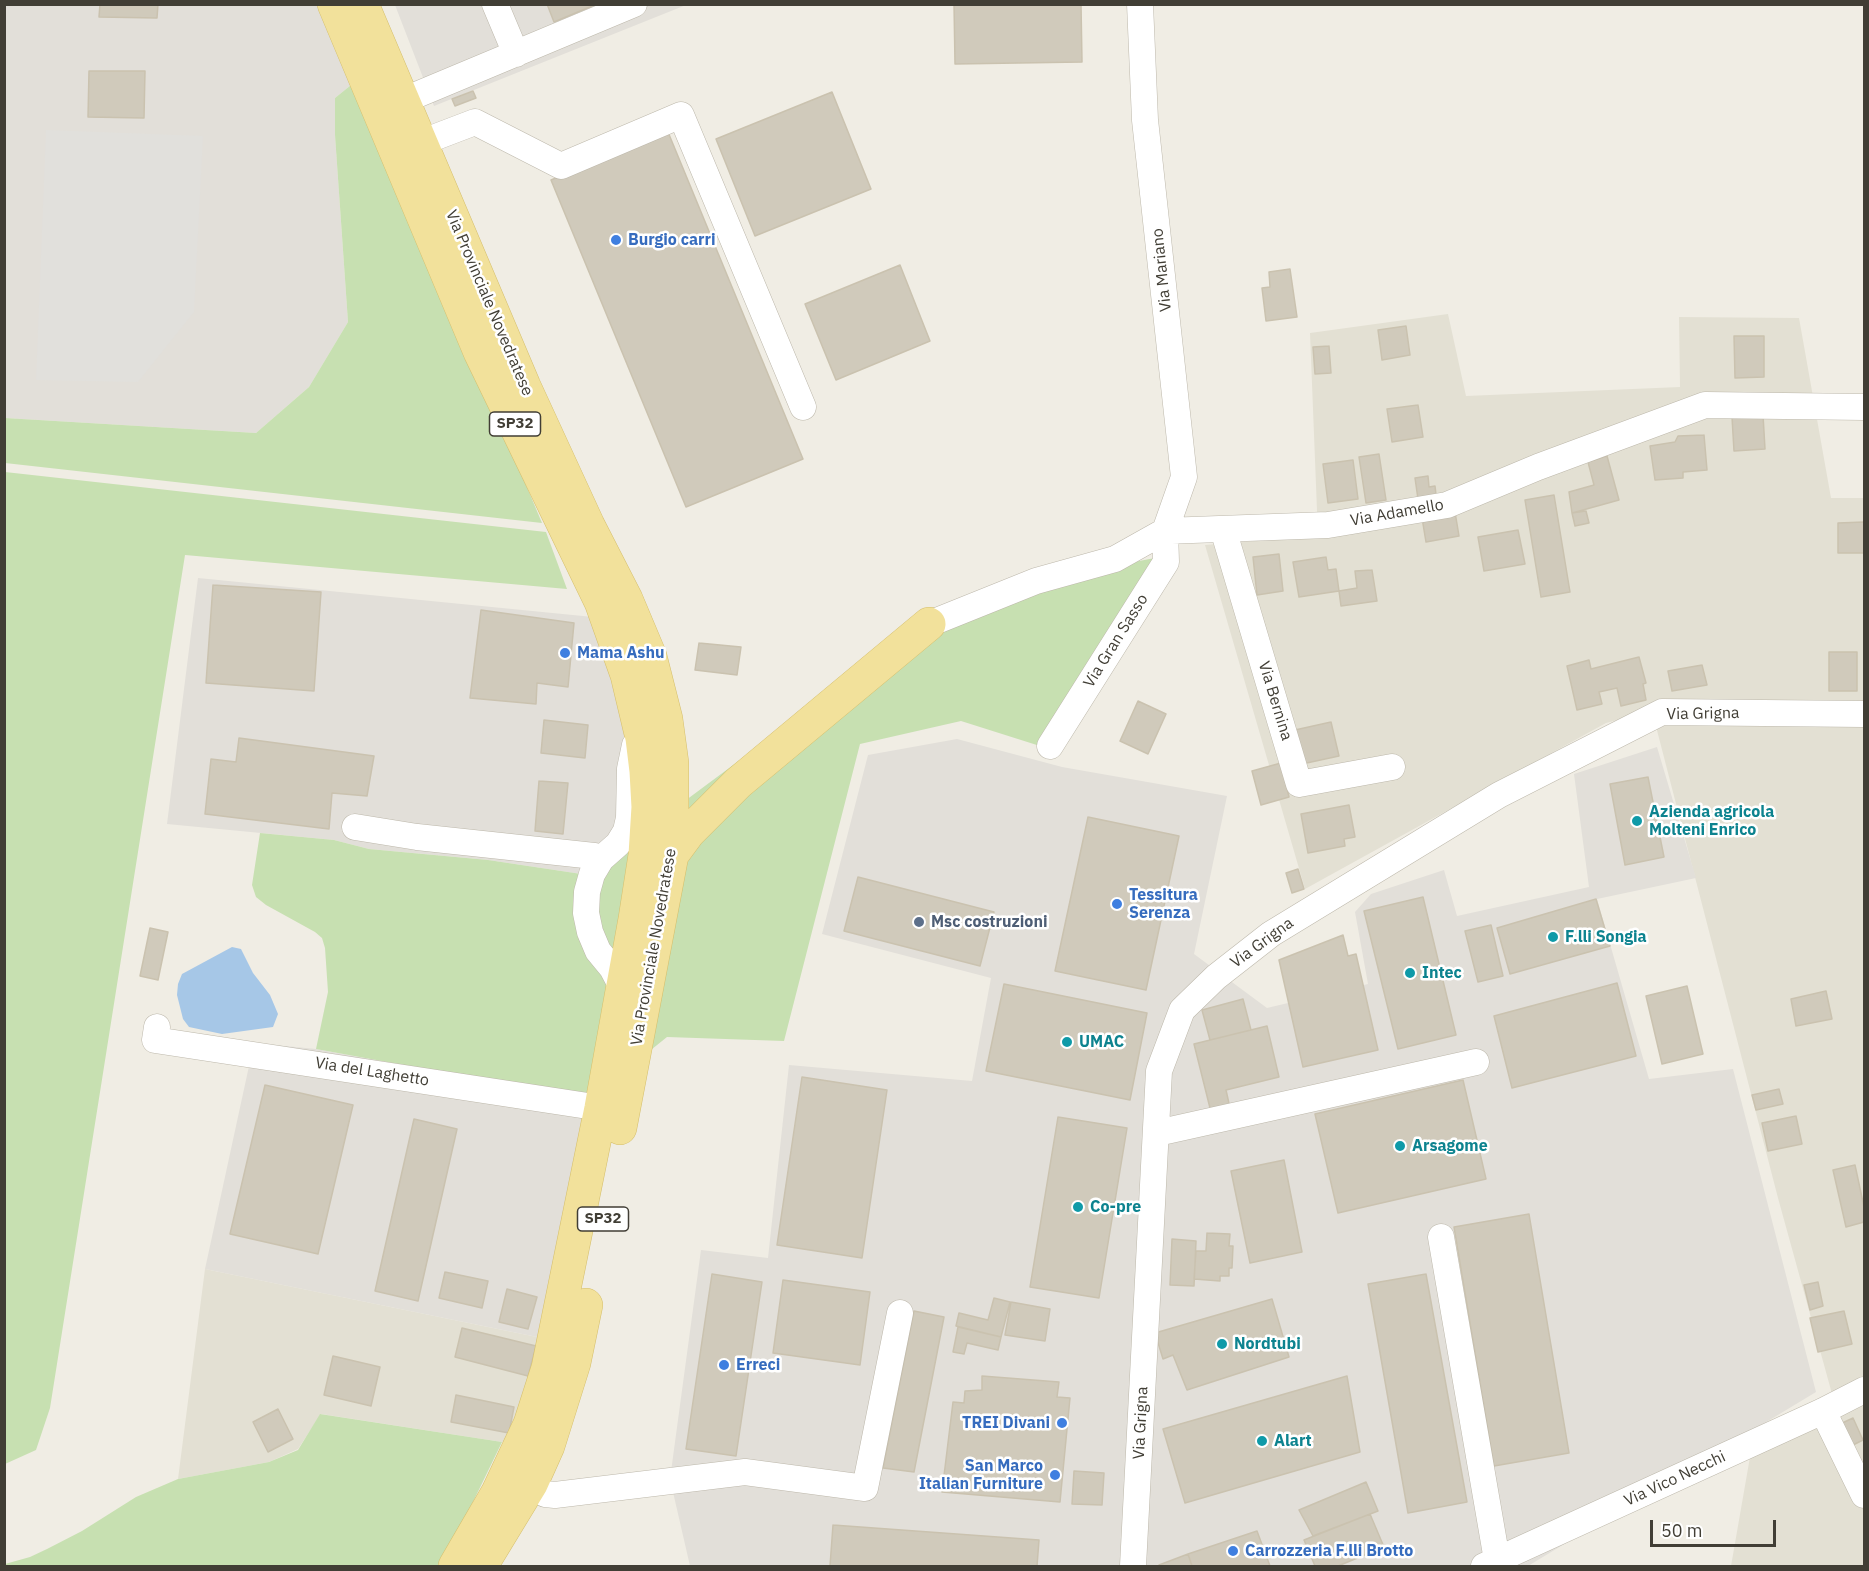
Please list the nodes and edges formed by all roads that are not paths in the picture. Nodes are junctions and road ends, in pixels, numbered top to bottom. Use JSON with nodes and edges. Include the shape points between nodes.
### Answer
{"nodes":[{"id":1,"x":334,"y":4,"type":"edge"},
{"id":2,"x":362,"y":4,"type":"edge"},
{"id":3,"x":495,"y":4,"type":"edge"},
{"id":4,"x":634,"y":4,"type":"edge"},
{"id":5,"x":1140,"y":4,"type":"edge"},
{"id":6,"x":516,"y":54,"type":"junction"},
{"id":7,"x":402,"y":101,"type":"junction"},
{"id":8,"x":420,"y":143,"type":"junction"},
{"id":9,"x":803,"y":407,"type":"dead end"},
{"id":10,"x":1864,"y":407,"type":"edge"},
{"id":11,"x":1223,"y":529,"type":"junction"},
{"id":12,"x":1166,"y":531,"type":"junction"},
{"id":13,"x":929,"y":624,"type":"joint"},
{"id":14,"x":1864,"y":714,"type":"edge"},
{"id":15,"x":642,"y":738,"type":"junction"},
{"id":16,"x":1050,"y":747,"type":"dead end"},
{"id":17,"x":1392,"y":767,"type":"dead end"},
{"id":18,"x":356,"y":827,"type":"dead end"},
{"id":19,"x":672,"y":855,"type":"junction"},
{"id":20,"x":601,"y":859,"type":"junction"},
{"id":21,"x":622,"y":987,"type":"junction"},
{"id":22,"x":157,"y":1027,"type":"dead end"},
{"id":23,"x":1476,"y":1062,"type":"dead end"},
{"id":24,"x":601,"y":1108,"type":"junction"},
{"id":25,"x":1157,"y":1132,"type":"junction"},
{"id":26,"x":1442,"y":1237,"type":"dead end"},
{"id":27,"x":900,"y":1313,"type":"dead end"},
{"id":28,"x":1864,"y":1389,"type":"edge"},
{"id":29,"x":1823,"y":1411,"type":"junction"},
{"id":30,"x":531,"y":1484,"type":"junction"},
{"id":31,"x":1864,"y":1495,"type":"edge"},
{"id":32,"x":1491,"y":1563,"type":"edge"},
{"id":33,"x":455,"y":1566,"type":"edge"},
{"id":34,"x":481,"y":1566,"type":"edge"},
{"id":35,"x":1133,"y":1566,"type":"edge"}],
"edges":[{"from":1,"to":15,"type":"main road","name":"Via Provinciale Novedratese","number":"SP32","via":[[480,352],[601,602],[627,675]]},
{"from":2,"to":7,"type":"main road","name":"Via Provinciale Novedratese","number":"SP32"},
{"from":3,"to":6,"type":"street"},
{"from":4,"to":6,"type":"street"},
{"from":5,"to":12,"type":"street","name":"Via Mariano","via":[[1145,120],[1184,477]]},
{"from":6,"to":7,"type":"street"},
{"from":7,"to":8,"type":"main road","name":"Via Provinciale Novedratese","number":"SP32"},
{"from":8,"to":9,"type":"street","via":[[475,122],[561,166],[681,115]]},
{"from":8,"to":19,"type":"main road","name":"Via Provinciale Novedratese","number":"SP32","via":[[524,386],[650,656],[672,763]]},
{"from":10,"to":11,"type":"street","name":"Via Adamello","via":[[1705,405],[1447,505],[1328,525]]},
{"from":11,"to":12,"type":"street","name":"Via Adamello"},
{"from":11,"to":17,"type":"street","name":"Via Bernina","via":[[1299,784]]},
{"from":12,"to":13,"type":"street","name":"Via Adamello","via":[[1115,559],[1036,581]]},
{"from":12,"to":16,"type":"street","name":"Via Gran Sasso","via":[[1166,562]]},
{"from":13,"to":19,"type":"main road","via":[[738,783],[689,832]]},
{"from":14,"to":25,"type":"street","name":"Via Grigna","via":[[1662,712],[1499,795],[1271,934],[1216,977],[1182,1010],[1159,1071]]},
{"from":15,"to":20,"type":"street","name":"Via Provinciale Novedratese","via":[[635,745],[630,769],[626,831]]},
{"from":15,"to":21,"type":"main road","name":"Via Provinciale Novedratese","number":"SP32","via":[[648,807],[645,855]]},
{"from":18,"to":20,"type":"street"},
{"from":19,"to":30,"type":"main road","name":"Via Provinciale Novedratese","number":"SP32","via":[[574,1363],[548,1446]]},
{"from":20,"to":21,"type":"street","name":"Via Provinciale Novedratese","via":[[586,892],[585,913],[598,951]]},
{"from":21,"to":24,"type":"main road","name":"Via Provinciale Novedratese","number":"SP32"},
{"from":22,"to":24,"type":"street","name":"Via del Laghetto","via":[[155,1040]]},
{"from":23,"to":25,"type":"street"},
{"from":24,"to":33,"type":"main road","name":"Via Provinciale Novedratese","number":"SP32","via":[[548,1368],[517,1452]]},
{"from":25,"to":35,"type":"street","name":"Via Grigna"},
{"from":26,"to":32,"type":"street"},
{"from":27,"to":30,"type":"street","via":[[864,1488],[745,1472],[555,1495],[545,1494]]},
{"from":28,"to":29,"type":"street","name":"Via Vico Necchi"},
{"from":29,"to":31,"type":"street"},
{"from":29,"to":32,"type":"street","name":"Via Vico Necchi"},
{"from":30,"to":34,"type":"main road","name":"Via Provinciale Novedratese","number":"SP32"}]}
